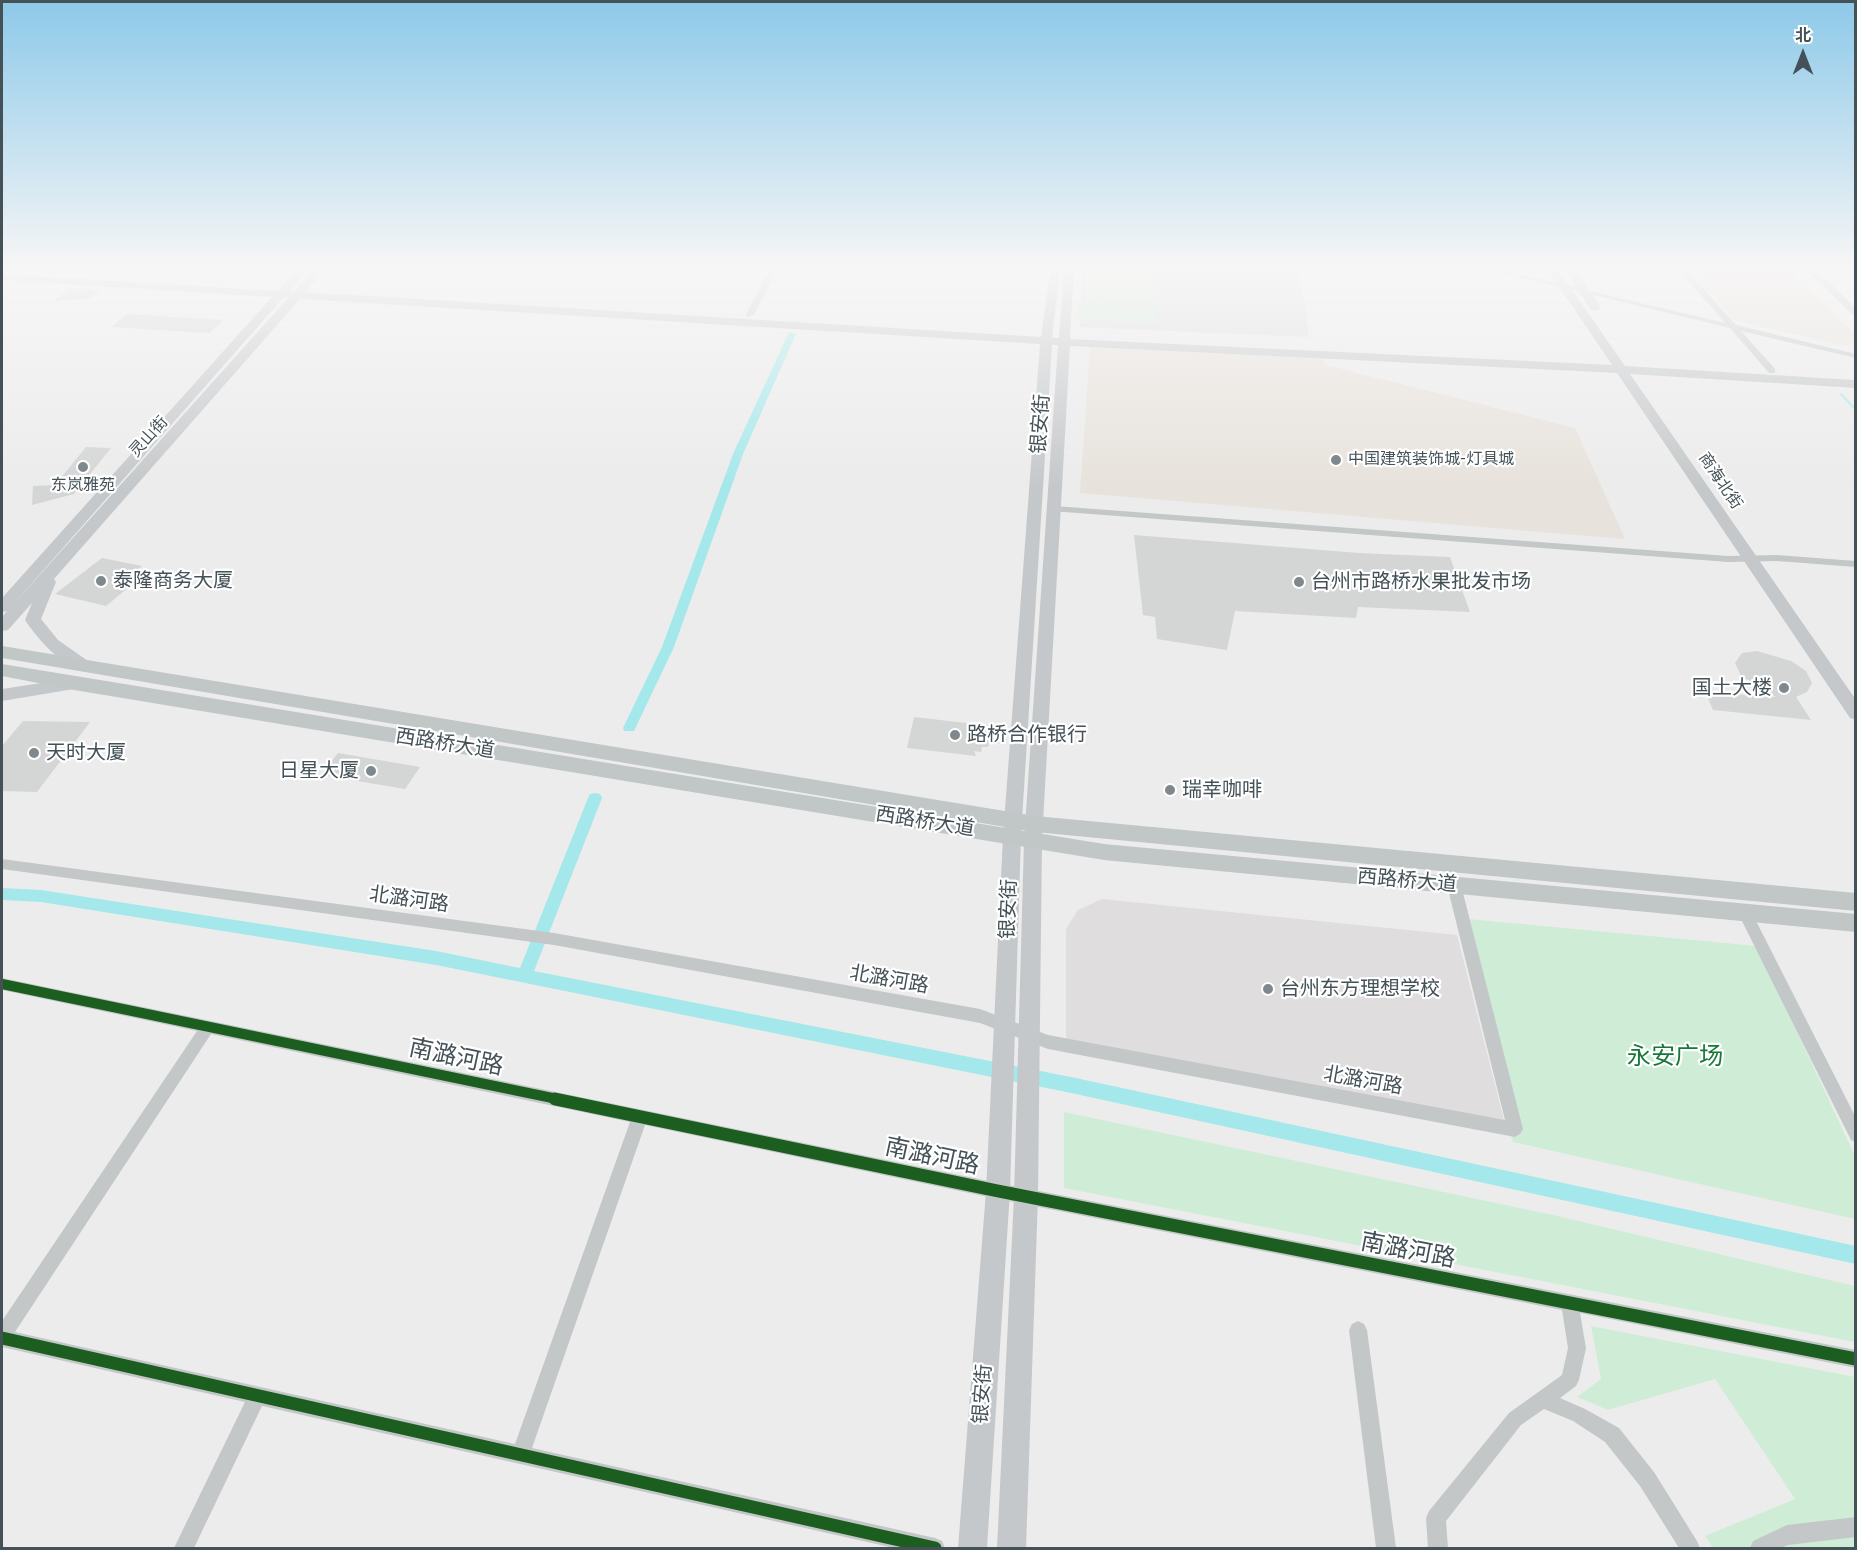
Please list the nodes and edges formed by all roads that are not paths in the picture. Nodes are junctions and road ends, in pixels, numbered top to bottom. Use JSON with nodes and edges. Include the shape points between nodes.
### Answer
{"nodes":[{"id":1,"x":245,"y":342,"type":"edge"},
{"id":2,"x":249,"y":342,"type":"edge"},
{"id":3,"x":1055,"y":342,"type":"edge"},
{"id":4,"x":1055,"y":342,"type":"edge"},
{"id":5,"x":1160,"y":342,"type":"edge"},
{"id":6,"x":1608,"y":342,"type":"edge"},
{"id":7,"x":1612,"y":342,"type":"edge"},
{"id":8,"x":1747,"y":342,"type":"edge"},
{"id":9,"x":1800,"y":342,"type":"edge"},
{"id":10,"x":1856,"y":356,"type":"edge"},
{"id":11,"x":1626,"y":366,"type":"junction"},
{"id":12,"x":1772,"y":371,"type":"junction"},
{"id":13,"x":1856,"y":376,"type":"edge"},
{"id":14,"x":1856,"y":384,"type":"edge"},
{"id":15,"x":1054,"y":509,"type":"junction"},
{"id":16,"x":1758,"y":558,"type":"junction"},
{"id":17,"x":1856,"y":564,"type":"edge"},
{"id":18,"x":52,"y":572,"type":"junction"},
{"id":19,"x":32,"y":573,"type":"junction"},
{"id":20,"x":2,"y":590,"type":"edge"},
{"id":21,"x":2,"y":607,"type":"edge"},
{"id":22,"x":2,"y":626,"type":"edge"},
{"id":23,"x":2,"y":652,"type":"edge"},
{"id":24,"x":85,"y":667,"type":"junction"},
{"id":25,"x":2,"y":670,"type":"edge"},
{"id":26,"x":74,"y":684,"type":"junction"},
{"id":27,"x":1856,"y":692,"type":"edge"},
{"id":28,"x":2,"y":695,"type":"edge"},
{"id":29,"x":1856,"y":714,"type":"edge"},
{"id":30,"x":1012,"y":828,"type":"junction"},
{"id":31,"x":1034,"y":832,"type":"junction"},
{"id":32,"x":2,"y":864,"type":"edge"},
{"id":33,"x":1454,"y":885,"type":"junction"},
{"id":34,"x":1856,"y":902,"type":"edge"},
{"id":35,"x":1745,"y":913,"type":"junction"},
{"id":36,"x":1856,"y":923,"type":"edge"},
{"id":37,"x":2,"y":984,"type":"edge"},
{"id":38,"x":208,"y":1027,"type":"junction"},
{"id":39,"x":1004,"y":1033,"type":"junction"},
{"id":40,"x":1029,"y":1041,"type":"junction"},
{"id":41,"x":640,"y":1116,"type":"junction"},
{"id":42,"x":1856,"y":1135,"type":"edge"},
{"id":43,"x":998,"y":1191,"type":"junction"},
{"id":44,"x":1026,"y":1196,"type":"junction"},
{"id":45,"x":1569,"y":1302,"type":"junction"},
{"id":46,"x":1358,"y":1330,"type":"dead end"},
{"id":47,"x":2,"y":1337,"type":"edge"},
{"id":48,"x":1856,"y":1359,"type":"edge"},
{"id":49,"x":257,"y":1396,"type":"junction"},
{"id":50,"x":1543,"y":1400,"type":"junction"},
{"id":51,"x":520,"y":1455,"type":"junction"},
{"id":52,"x":1856,"y":1527,"type":"edge"},
{"id":53,"x":184,"y":1548,"type":"edge"},
{"id":54,"x":936,"y":1548,"type":"edge"},
{"id":55,"x":972,"y":1548,"type":"edge"},
{"id":56,"x":1011,"y":1548,"type":"edge"},
{"id":57,"x":1386,"y":1548,"type":"edge"},
{"id":58,"x":1438,"y":1548,"type":"edge"},
{"id":59,"x":1690,"y":1548,"type":"edge"},
{"id":60,"x":1760,"y":1548,"type":"edge"}],
"edges":[{"from":1,"to":19,"type":"main road","name":"灵山街"},
{"from":2,"to":18,"type":"main road","name":"灵山街"},
{"from":3,"to":15,"type":"main road","name":"银安街"},
{"from":4,"to":30,"type":"main road","name":"银安街"},
{"from":5,"to":11,"type":"main road"},
{"from":6,"to":11,"type":"main road","name":"商海北街"},
{"from":7,"to":11,"type":"main road","name":"商海北街"},
{"from":8,"to":12,"type":"street"},
{"from":9,"to":10,"type":"street"},
{"from":11,"to":12,"type":"main road"},
{"from":11,"to":14,"type":"main road"},
{"from":11,"to":16,"type":"main road","name":"商海北街"},
{"from":12,"to":13,"type":"main road"},
{"from":15,"to":16,"type":"street","via":[[1704,558]]},
{"from":15,"to":31,"type":"main road","name":"银安街"},
{"from":16,"to":17,"type":"street"},
{"from":16,"to":27,"type":"main road","name":"商海北街"},
{"from":16,"to":29,"type":"main road","name":"商海北街"},
{"from":18,"to":22,"type":"main road","name":"灵山街"},
{"from":18,"to":24,"type":"main road","via":[[33,620],[52,644]]},
{"from":19,"to":20,"type":"main road"},
{"from":19,"to":21,"type":"main road","name":"灵山街"},
{"from":23,"to":24,"type":"main road","name":"西路桥大道"},
{"from":24,"to":30,"type":"main road","name":"西路桥大道"},
{"from":25,"to":26,"type":"main road","name":"西路桥大道"},
{"from":26,"to":28,"type":"main road"},
{"from":26,"to":30,"type":"main road","name":"西路桥大道"},
{"from":30,"to":31,"type":"main road","name":"西路桥大道"},
{"from":30,"to":39,"type":"main road","name":"银安街"},
{"from":31,"to":33,"type":"main road","name":"西路桥大道","via":[[1104,852]]},
{"from":31,"to":34,"type":"main road","name":"西路桥大道"},
{"from":31,"to":40,"type":"main road","name":"银安街"},
{"from":32,"to":39,"type":"street","name":"北潞河路","via":[[554,939],[980,1016]]},
{"from":33,"to":35,"type":"main road","name":"西路桥大道"},
{"from":33,"to":40,"type":"street","name":"北潞河路","via":[[1515,1129]]},
{"from":35,"to":36,"type":"main road","name":"西路桥大道"},
{"from":35,"to":42,"type":"street"},
{"from":37,"to":38,"type":"street","name":"南潞河路"},
{"from":38,"to":41,"type":"street","name":"南潞河路"},
{"from":38,"to":47,"type":"street"},
{"from":39,"to":40,"type":"street","name":"北潞河路"},
{"from":39,"to":43,"type":"main road","name":"银安街"},
{"from":40,"to":44,"type":"main road","name":"银安街"},
{"from":41,"to":43,"type":"street","name":"南潞河路"},
{"from":41,"to":51,"type":"street"},
{"from":43,"to":44,"type":"street","name":"南潞河路"},
{"from":43,"to":55,"type":"main road","name":"银安街"},
{"from":44,"to":45,"type":"street","name":"南潞河路"},
{"from":44,"to":56,"type":"main road","name":"银安街"},
{"from":45,"to":48,"type":"street","name":"南潞河路"},
{"from":45,"to":50,"type":"street","via":[[1577,1348],[1570,1380]]},
{"from":46,"to":57,"type":"street"},
{"from":47,"to":49,"type":"street"},
{"from":49,"to":51,"type":"street"},
{"from":49,"to":53,"type":"street"},
{"from":50,"to":58,"type":"street","via":[[1515,1419],[1436,1518]]},
{"from":50,"to":59,"type":"street","via":[[1612,1435],[1647,1479]]},
{"from":51,"to":54,"type":"street"},
{"from":52,"to":60,"type":"street","via":[[1787,1535]]}]}
